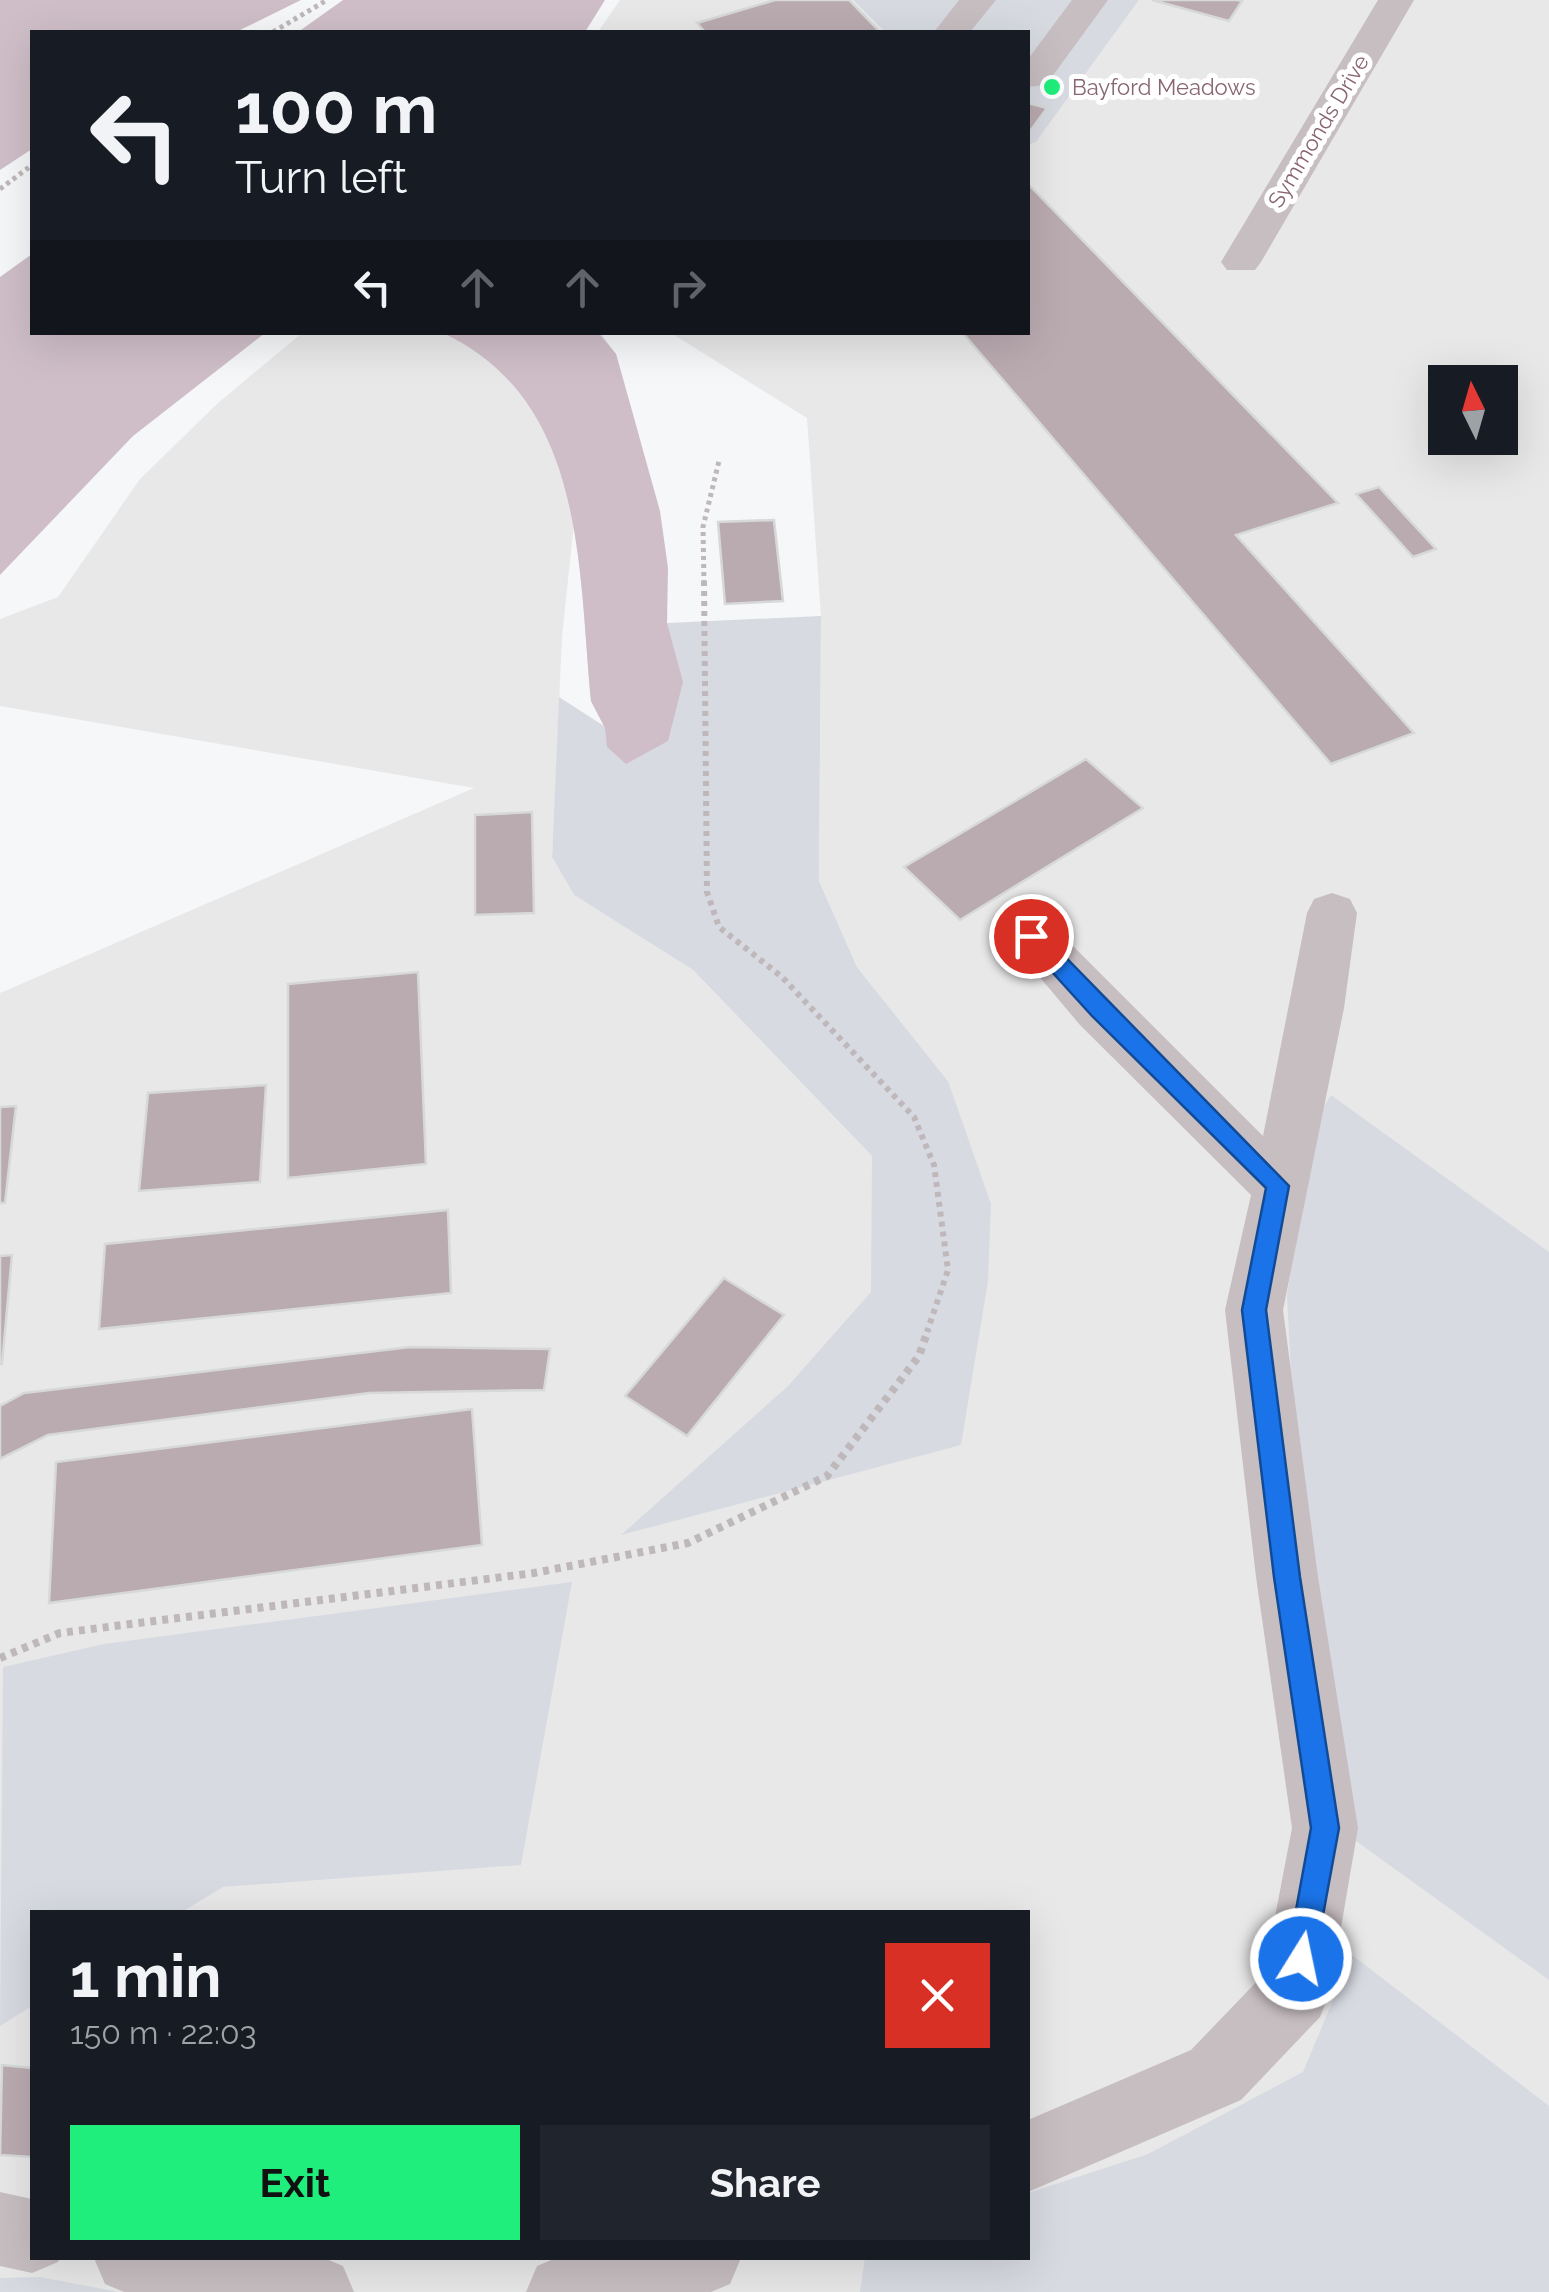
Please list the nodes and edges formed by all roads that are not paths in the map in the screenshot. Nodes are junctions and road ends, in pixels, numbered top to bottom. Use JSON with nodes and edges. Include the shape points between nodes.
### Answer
{"nodes":[{"id":1,"x":978,"y":0,"type":"edge"},
{"id":2,"x":1090,"y":0,"type":"edge"},
{"id":3,"x":1396,"y":0,"type":"edge"},
{"id":4,"x":954,"y":30,"type":"edge"},
{"id":5,"x":1030,"y":76,"type":"edge"},
{"id":6,"x":1241,"y":262,"type":"dead end"},
{"id":7,"x":1332,"y":912,"type":"dead end"},
{"id":8,"x":1031,"y":936,"type":"dead end"},
{"id":9,"x":1278,"y":1186,"type":"junction"},
{"id":10,"x":1030,"y":2155,"type":"edge"},
{"id":11,"x":0,"y":2230,"type":"edge"},
{"id":12,"x":30,"y":2236,"type":"edge"},
{"id":13,"x":142,"y":2260,"type":"edge"},
{"id":14,"x":696,"y":2260,"type":"edge"},
{"id":15,"x":317,"y":2292,"type":"edge"},
{"id":16,"x":563,"y":2292,"type":"edge"}],
"edges":[{"from":1,"to":4,"type":"street"},
{"from":2,"to":5,"type":"street"},
{"from":3,"to":6,"type":"street","name":"Symmonds Drive"},
{"from":7,"to":9,"type":"street"},
{"from":8,"to":9,"type":"street"},
{"from":9,"to":10,"type":"street","via":[[1254,1310],[1325,1828],[1295,1992],[1216,2076]]},
{"from":11,"to":12,"type":"street"},
{"from":13,"to":15,"type":"street"},
{"from":14,"to":16,"type":"street"}]}
